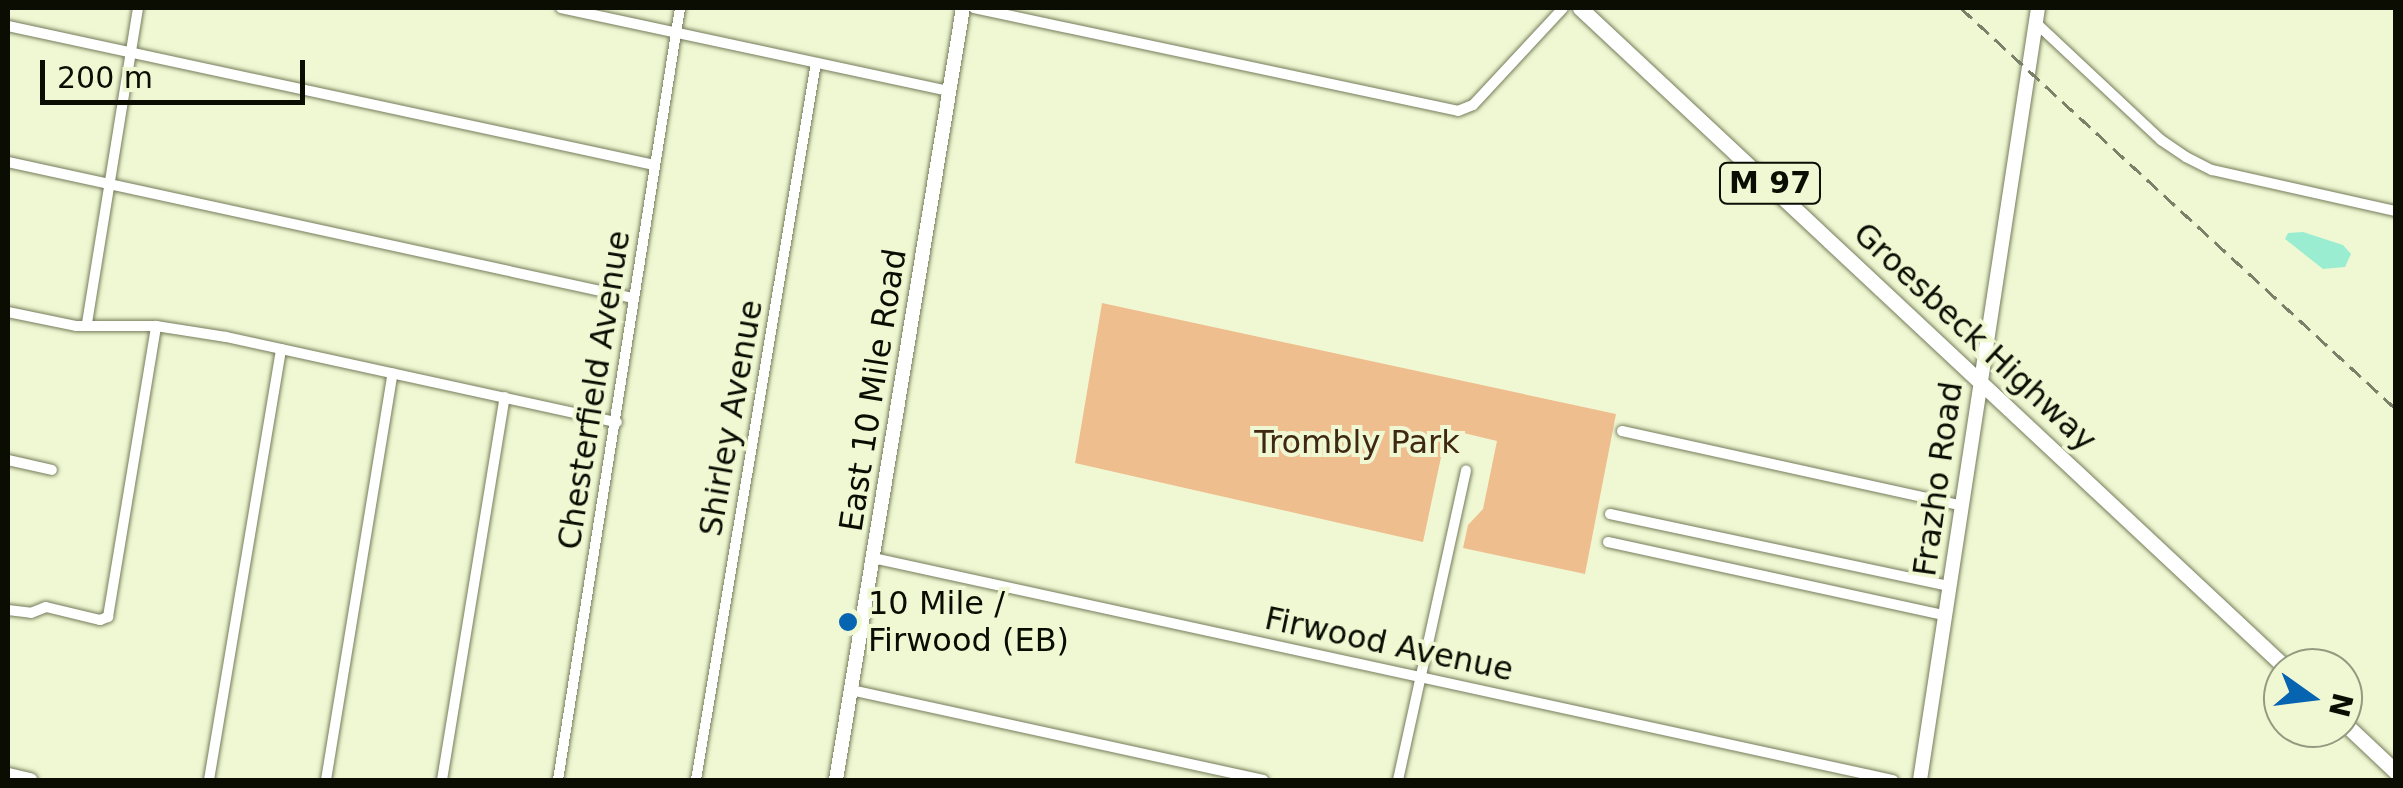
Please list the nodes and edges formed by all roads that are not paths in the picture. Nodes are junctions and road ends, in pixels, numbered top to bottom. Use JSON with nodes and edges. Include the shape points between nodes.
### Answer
{"nodes":[{"id":1,"x":138,"y":8,"type":"edge"},
{"id":2,"x":561,"y":8,"type":"edge"},
{"id":3,"x":680,"y":8,"type":"edge"},
{"id":4,"x":963,"y":8,"type":"edge"},
{"id":5,"x":974,"y":8,"type":"edge"},
{"id":6,"x":1563,"y":8,"type":"edge"},
{"id":7,"x":1580,"y":8,"type":"edge"},
{"id":8,"x":2037,"y":16,"type":"edge"},
{"id":9,"x":8,"y":26,"type":"edge"},
{"id":10,"x":676,"y":32,"type":"junction"},
{"id":11,"x":130,"y":52,"type":"junction"},
{"id":12,"x":816,"y":63,"type":"junction"},
{"id":13,"x":949,"y":91,"type":"junction"},
{"id":14,"x":8,"y":162,"type":"edge"},
{"id":15,"x":654,"y":165,"type":"junction"},
{"id":16,"x":109,"y":184,"type":"junction"},
{"id":17,"x":2396,"y":211,"type":"edge"},
{"id":18,"x":633,"y":298,"type":"junction"},
{"id":19,"x":8,"y":312,"type":"edge"},
{"id":20,"x":86,"y":323,"type":"junction"},
{"id":21,"x":156,"y":326,"type":"junction"},
{"id":22,"x":281,"y":350,"type":"junction"},
{"id":23,"x":393,"y":373,"type":"junction"},
{"id":24,"x":1981,"y":378,"type":"junction"},
{"id":25,"x":505,"y":398,"type":"junction"},
{"id":26,"x":617,"y":422,"type":"junction"},
{"id":27,"x":1622,"y":430,"type":"dead end"},
{"id":28,"x":8,"y":460,"type":"edge"},
{"id":29,"x":52,"y":470,"type":"dead end"},
{"id":30,"x":1466,"y":470,"type":"dead end"},
{"id":31,"x":1963,"y":506,"type":"junction"},
{"id":32,"x":1610,"y":514,"type":"dead end"},
{"id":33,"x":1608,"y":542,"type":"dead end"},
{"id":34,"x":874,"y":558,"type":"junction"},
{"id":35,"x":1950,"y":586,"type":"junction"},
{"id":36,"x":8,"y":610,"type":"edge"},
{"id":37,"x":1946,"y":616,"type":"junction"},
{"id":38,"x":2265,"y":648,"type":"edge"},
{"id":39,"x":1421,"y":677,"type":"junction"},
{"id":40,"x":851,"y":690,"type":"junction"},
{"id":41,"x":2363,"y":741,"type":"edge"},
{"id":42,"x":2396,"y":772,"type":"edge"},
{"id":43,"x":8,"y":776,"type":"edge"},
{"id":44,"x":30,"y":780,"type":"edge"},
{"id":45,"x":209,"y":780,"type":"edge"},
{"id":46,"x":326,"y":780,"type":"edge"},
{"id":47,"x":442,"y":780,"type":"edge"},
{"id":48,"x":558,"y":780,"type":"edge"},
{"id":49,"x":696,"y":780,"type":"edge"},
{"id":50,"x":836,"y":780,"type":"edge"},
{"id":51,"x":1263,"y":780,"type":"edge"},
{"id":52,"x":1398,"y":780,"type":"edge"},
{"id":53,"x":1893,"y":780,"type":"edge"},
{"id":54,"x":1920,"y":780,"type":"edge"}],
"edges":[{"from":1,"to":11,"type":"street"},
{"from":2,"to":10,"type":"street"},
{"from":3,"to":10,"type":"street","name":"Chesterfield Avenue"},
{"from":4,"to":13,"type":"street","name":"East 10 Mile Road"},
{"from":5,"to":6,"type":"street","via":[[1458,111],[1472,105]]},
{"from":7,"to":24,"type":"main road","name":"Groesbeck Highway","number":"M 97"},
{"from":8,"to":17,"type":"street","via":[[2186,158],[2212,170]]},
{"from":8,"to":24,"type":"street","name":"Frazho Road"},
{"from":9,"to":11,"type":"street"},
{"from":10,"to":12,"type":"street"},
{"from":10,"to":15,"type":"street","name":"Chesterfield Avenue"},
{"from":11,"to":15,"type":"street"},
{"from":11,"to":16,"type":"street"},
{"from":12,"to":13,"type":"street"},
{"from":12,"to":49,"type":"street","name":"Shirley Avenue"},
{"from":13,"to":34,"type":"street","name":"East 10 Mile Road"},
{"from":14,"to":16,"type":"street"},
{"from":15,"to":18,"type":"street","name":"Chesterfield Avenue"},
{"from":16,"to":18,"type":"street"},
{"from":16,"to":20,"type":"street"},
{"from":18,"to":26,"type":"street","name":"Chesterfield Avenue"},
{"from":19,"to":20,"type":"street"},
{"from":20,"to":21,"type":"street"},
{"from":21,"to":22,"type":"street"},
{"from":21,"to":36,"type":"street","via":[[108,617],[46,606]]},
{"from":22,"to":23,"type":"street"},
{"from":22,"to":45,"type":"street"},
{"from":23,"to":25,"type":"street"},
{"from":23,"to":46,"type":"street"},
{"from":24,"to":31,"type":"street","name":"Frazho Road"},
{"from":24,"to":38,"type":"main road","name":"Groesbeck Highway","number":"M 97"},
{"from":25,"to":26,"type":"street"},
{"from":25,"to":47,"type":"street"},
{"from":26,"to":48,"type":"street","name":"Chesterfield Avenue"},
{"from":27,"to":31,"type":"street"},
{"from":28,"to":29,"type":"street"},
{"from":30,"to":39,"type":"street"},
{"from":31,"to":35,"type":"street","name":"Frazho Road"},
{"from":32,"to":35,"type":"street"},
{"from":33,"to":37,"type":"street"},
{"from":34,"to":39,"type":"street","name":"Firwood Avenue"},
{"from":34,"to":40,"type":"street","name":"East 10 Mile Road"},
{"from":35,"to":37,"type":"street","name":"Frazho Road"},
{"from":37,"to":54,"type":"street","name":"Frazho Road"},
{"from":39,"to":52,"type":"street"},
{"from":39,"to":53,"type":"street","name":"Firwood Avenue"},
{"from":40,"to":50,"type":"street","name":"East 10 Mile Road"},
{"from":40,"to":51,"type":"street"},
{"from":41,"to":42,"type":"main road"},
{"from":43,"to":44,"type":"street"}]}
